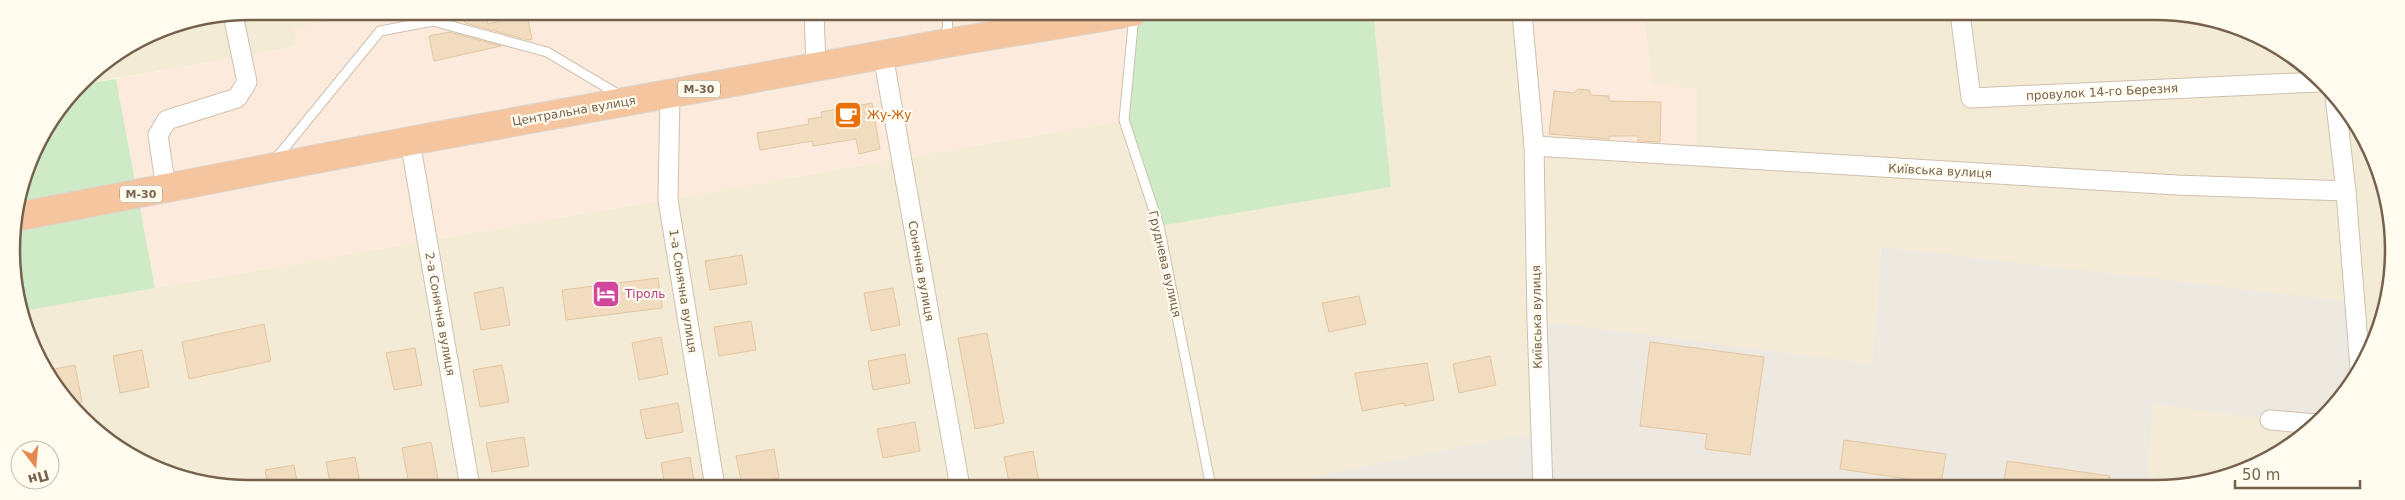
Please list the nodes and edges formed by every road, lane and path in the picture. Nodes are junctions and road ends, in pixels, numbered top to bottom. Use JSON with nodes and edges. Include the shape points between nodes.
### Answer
{"nodes":[{"id":1,"x":234,"y":20,"type":"edge"},
{"id":2,"x":814,"y":20,"type":"edge"},
{"id":3,"x":948,"y":20,"type":"edge"},
{"id":4,"x":1085,"y":20,"type":"edge"},
{"id":5,"x":1132,"y":20,"type":"edge"},
{"id":6,"x":1523,"y":20,"type":"edge"},
{"id":7,"x":1961,"y":20,"type":"edge"},
{"id":8,"x":947,"y":43,"type":"junction"},
{"id":9,"x":883,"y":55,"type":"junction"},
{"id":10,"x":816,"y":68,"type":"junction"},
{"id":11,"x":2313,"y":82,"type":"edge"},
{"id":12,"x":670,"y":94,"type":"junction"},
{"id":13,"x":631,"y":101,"type":"junction"},
{"id":14,"x":2337,"y":109,"type":"edge"},
{"id":15,"x":410,"y":141,"type":"junction"},
{"id":16,"x":1534,"y":146,"type":"junction"},
{"id":17,"x":266,"y":170,"type":"junction"},
{"id":18,"x":166,"y":189,"type":"junction"},
{"id":19,"x":2346,"y":191,"type":"junction"},
{"id":20,"x":22,"y":217,"type":"edge"},
{"id":21,"x":2359,"y":356,"type":"edge"},
{"id":22,"x":2270,"y":420,"type":"dead end"},
{"id":23,"x":2307,"y":423,"type":"edge"},
{"id":24,"x":469,"y":480,"type":"edge"},
{"id":25,"x":714,"y":480,"type":"edge"},
{"id":26,"x":959,"y":480,"type":"edge"},
{"id":27,"x":1209,"y":480,"type":"edge"},
{"id":28,"x":1543,"y":480,"type":"edge"}],
"edges":[{"from":1,"to":18,"type":"street","via":[[247,82],[237,98],[167,120],[158,135]]},
{"from":2,"to":10,"type":"street"},
{"from":3,"to":8,"type":"lane"},
{"from":4,"to":8,"type":"highway","name":"Центральна вулиця","number":"М-30"},
{"from":5,"to":27,"type":"lane","name":"Груднева вулиця","via":[[1124,120],[1159,226]]},
{"from":6,"to":16,"type":"street","name":"Київська вулиця"},
{"from":7,"to":11,"type":"street","name":"провулок 14-го Березня","via":[[1971,98]]},
{"from":8,"to":9,"type":"highway","name":"Центральна вулиця","number":"М-30"},
{"from":9,"to":10,"type":"highway","name":"Центральна вулиця","number":"М-30"},
{"from":9,"to":26,"type":"street","name":"Сонячна вулиця"},
{"from":10,"to":12,"type":"highway","name":"Центральна вулиця","number":"М-30"},
{"from":12,"to":13,"type":"highway","name":"Центральна вулиця","number":"М-30"},
{"from":12,"to":25,"type":"street","name":"1-а Сонячна вулиця","via":[[668,200]]},
{"from":13,"to":15,"type":"highway","name":"Центральна вулиця","number":"М-30"},
{"from":13,"to":17,"type":"lane","via":[[547,52],[434,21],[380,31]]},
{"from":14,"to":19,"type":"street"},
{"from":15,"to":17,"type":"highway","name":"Центральна вулиця","number":"М-30"},
{"from":15,"to":24,"type":"street","name":"2-а Сонячна вулиця"},
{"from":16,"to":19,"type":"street","name":"Київська вулиця","via":[[2177,185]]},
{"from":16,"to":28,"type":"street","name":"Київська вулиця"},
{"from":17,"to":18,"type":"highway","name":"Центральна вулиця","number":"М-30"},
{"from":18,"to":20,"type":"highway","name":"Центральна вулиця","number":"М-30"},
{"from":19,"to":21,"type":"street"},
{"from":22,"to":23,"type":"street"}]}
